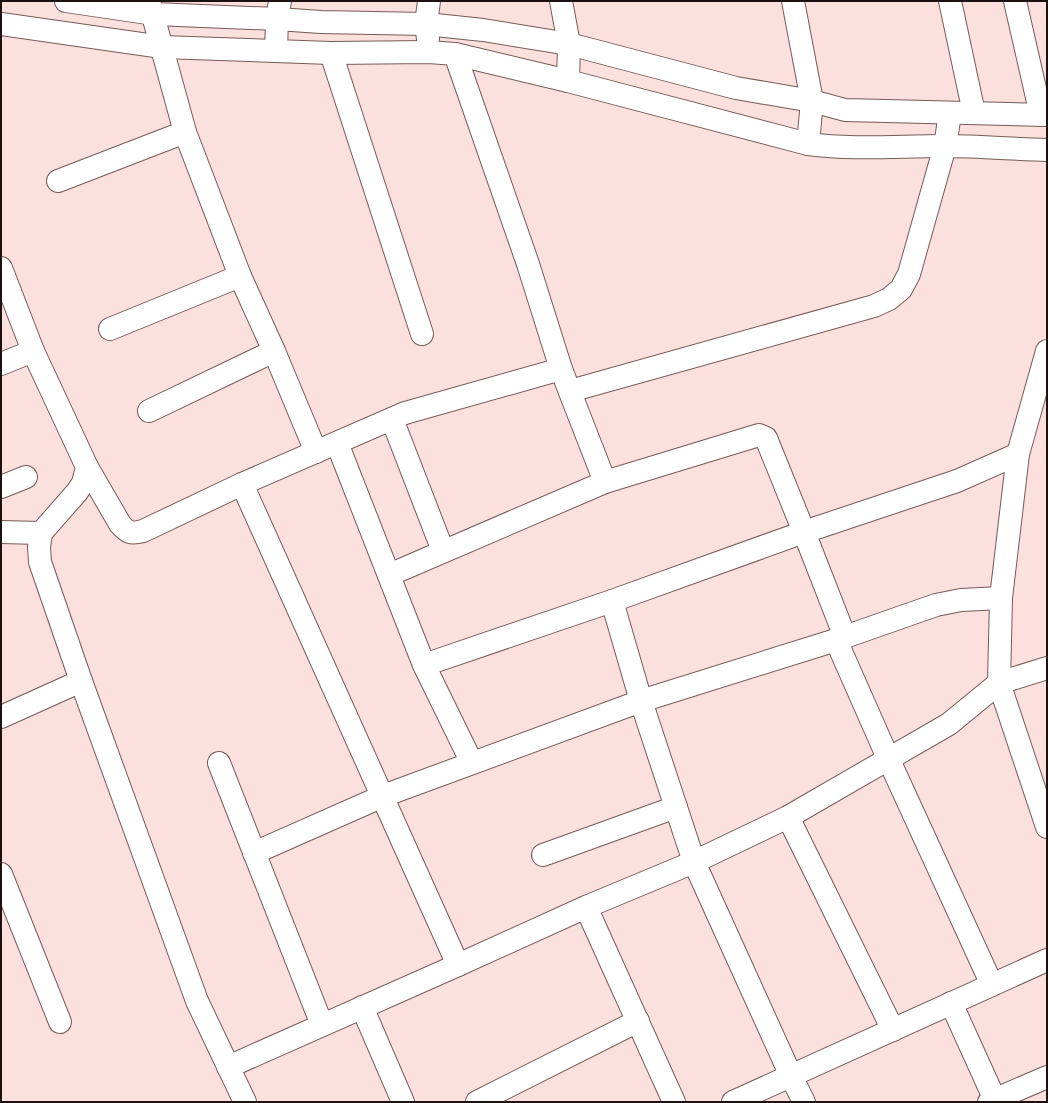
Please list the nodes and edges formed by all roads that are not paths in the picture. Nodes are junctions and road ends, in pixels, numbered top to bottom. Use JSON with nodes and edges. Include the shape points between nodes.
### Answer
{"nodes":[{"id":1,"x":66,"y":1,"type":"edge"},
{"id":2,"x":429,"y":1,"type":"edge"},
{"id":3,"x":561,"y":1,"type":"edge"},
{"id":4,"x":793,"y":1,"type":"edge"},
{"id":5,"x":950,"y":1,"type":"edge"},
{"id":6,"x":1015,"y":1,"type":"edge"},
{"id":7,"x":151,"y":8,"type":"edge"},
{"id":8,"x":279,"y":10,"type":"edge"},
{"id":9,"x":1,"y":24,"type":"edge"},
{"id":10,"x":426,"y":24,"type":"junction"},
{"id":11,"x":569,"y":44,"type":"junction"},
{"id":12,"x":162,"y":47,"type":"junction"},
{"id":13,"x":276,"y":51,"type":"junction"},
{"id":14,"x":429,"y":52,"type":"junction"},
{"id":15,"x":331,"y":53,"type":"junction"},
{"id":16,"x":455,"y":54,"type":"junction"},
{"id":17,"x":568,"y":81,"type":"junction"},
{"id":18,"x":812,"y":102,"type":"junction"},
{"id":19,"x":974,"y":113,"type":"junction"},
{"id":20,"x":950,"y":114,"type":"junction"},
{"id":21,"x":1044,"y":115,"type":"edge"},
{"id":22,"x":185,"y":132,"type":"junction"},
{"id":23,"x":808,"y":144,"type":"junction"},
{"id":24,"x":944,"y":146,"type":"junction"},
{"id":25,"x":1047,"y":150,"type":"edge"},
{"id":26,"x":58,"y":181,"type":"dead end"},
{"id":27,"x":1,"y":268,"type":"edge"},
{"id":28,"x":240,"y":276,"type":"junction"},
{"id":29,"x":110,"y":328,"type":"dead end"},
{"id":30,"x":422,"y":334,"type":"dead end"},
{"id":31,"x":274,"y":350,"type":"junction"},
{"id":32,"x":1047,"y":351,"type":"edge"},
{"id":33,"x":33,"y":352,"type":"junction"},
{"id":34,"x":1,"y":364,"type":"edge"},
{"id":35,"x":562,"y":369,"type":"junction"},
{"id":36,"x":570,"y":391,"type":"junction"},
{"id":37,"x":149,"y":411,"type":"dead end"},
{"id":38,"x":392,"y":418,"type":"junction"},
{"id":39,"x":337,"y":443,"type":"junction"},
{"id":40,"x":316,"y":452,"type":"junction"},
{"id":41,"x":1018,"y":454,"type":"junction"},
{"id":42,"x":87,"y":468,"type":"junction"},
{"id":43,"x":26,"y":477,"type":"dead end"},
{"id":44,"x":605,"y":482,"type":"junction"},
{"id":45,"x":242,"y":484,"type":"junction"},
{"id":46,"x":1,"y":488,"type":"edge"},
{"id":47,"x":1,"y":532,"type":"edge"},
{"id":48,"x":804,"y":532,"type":"junction"},
{"id":49,"x":41,"y":533,"type":"junction"},
{"id":50,"x":443,"y":551,"type":"junction"},
{"id":51,"x":389,"y":575,"type":"junction"},
{"id":52,"x":1001,"y":598,"type":"junction"},
{"id":53,"x":612,"y":601,"type":"junction"},
{"id":54,"x":841,"y":639,"type":"junction"},
{"id":55,"x":424,"y":665,"type":"junction"},
{"id":56,"x":1047,"y":668,"type":"edge"},
{"id":57,"x":81,"y":681,"type":"junction"},
{"id":58,"x":999,"y":683,"type":"junction"},
{"id":59,"x":641,"y":701,"type":"junction"},
{"id":60,"x":1,"y":717,"type":"edge"},
{"id":61,"x":888,"y":758,"type":"junction"},
{"id":62,"x":219,"y":763,"type":"dead end"},
{"id":63,"x":472,"y":763,"type":"junction"},
{"id":64,"x":383,"y":796,"type":"junction"},
{"id":65,"x":676,"y":807,"type":"junction"},
{"id":66,"x":788,"y":817,"type":"junction"},
{"id":67,"x":1047,"y":828,"type":"edge"},
{"id":68,"x":254,"y":853,"type":"junction"},
{"id":69,"x":543,"y":855,"type":"dead end"},
{"id":70,"x":694,"y":862,"type":"junction"},
{"id":71,"x":1,"y":874,"type":"edge"},
{"id":72,"x":586,"y":907,"type":"junction"},
{"id":73,"x":1047,"y":960,"type":"edge"},
{"id":74,"x":458,"y":966,"type":"junction"},
{"id":75,"x":992,"y":985,"type":"junction"},
{"id":76,"x":951,"y":1003,"type":"junction"},
{"id":77,"x":362,"y":1007,"type":"junction"},
{"id":78,"x":638,"y":1021,"type":"junction"},
{"id":79,"x":60,"y":1022,"type":"dead end"},
{"id":80,"x":322,"y":1025,"type":"junction"},
{"id":81,"x":893,"y":1030,"type":"junction"},
{"id":82,"x":228,"y":1067,"type":"junction"},
{"id":83,"x":791,"y":1076,"type":"junction"},
{"id":84,"x":1047,"y":1077,"type":"edge"},
{"id":85,"x":992,"y":1101,"type":"edge"},
{"id":86,"x":245,"y":1102,"type":"edge"},
{"id":87,"x":403,"y":1102,"type":"edge"},
{"id":88,"x":477,"y":1102,"type":"edge"},
{"id":89,"x":674,"y":1102,"type":"edge"},
{"id":90,"x":733,"y":1102,"type":"edge"},
{"id":91,"x":804,"y":1102,"type":"edge"}],
"edges":[{"from":1,"to":7,"type":"street"},
{"from":2,"to":10,"type":"street"},
{"from":3,"to":11,"type":"street"},
{"from":4,"to":18,"type":"street"},
{"from":5,"to":19,"type":"street"},
{"from":6,"to":21,"type":"street"},
{"from":7,"to":8,"type":"street"},
{"from":7,"to":12,"type":"street"},
{"from":8,"to":10,"type":"street","via":[[321,22]]},
{"from":8,"to":13,"type":"street"},
{"from":9,"to":12,"type":"street"},
{"from":10,"to":11,"type":"street"},
{"from":10,"to":14,"type":"street"},
{"from":11,"to":17,"type":"street"},
{"from":11,"to":18,"type":"street","via":[[736,88]]},
{"from":12,"to":13,"type":"street"},
{"from":12,"to":22,"type":"street"},
{"from":13,"to":15,"type":"street"},
{"from":14,"to":15,"type":"street"},
{"from":14,"to":16,"type":"street"},
{"from":15,"to":30,"type":"street"},
{"from":16,"to":17,"type":"street"},
{"from":16,"to":35,"type":"street"},
{"from":17,"to":23,"type":"street"},
{"from":18,"to":20,"type":"street","via":[[845,110]]},
{"from":18,"to":23,"type":"street"},
{"from":19,"to":20,"type":"street"},
{"from":19,"to":21,"type":"street"},
{"from":20,"to":24,"type":"street"},
{"from":22,"to":26,"type":"street"},
{"from":22,"to":28,"type":"street"},
{"from":23,"to":24,"type":"street","via":[[830,147]]},
{"from":24,"to":25,"type":"street"},
{"from":24,"to":36,"type":"street","via":[[909,274],[901,289],[889,299],[874,306]]},
{"from":27,"to":33,"type":"street"},
{"from":28,"to":29,"type":"street"},
{"from":28,"to":31,"type":"street"},
{"from":31,"to":37,"type":"street"},
{"from":31,"to":40,"type":"street"},
{"from":32,"to":41,"type":"street"},
{"from":33,"to":34,"type":"street"},
{"from":33,"to":42,"type":"street"},
{"from":35,"to":36,"type":"street"},
{"from":35,"to":38,"type":"street"},
{"from":36,"to":44,"type":"street"},
{"from":38,"to":39,"type":"street"},
{"from":38,"to":50,"type":"street"},
{"from":39,"to":40,"type":"street"},
{"from":39,"to":51,"type":"street"},
{"from":40,"to":45,"type":"street"},
{"from":41,"to":48,"type":"street","via":[[957,482]]},
{"from":41,"to":52,"type":"street"},
{"from":42,"to":45,"type":"street","via":[[120,524],[134,533]]},
{"from":42,"to":49,"type":"street","via":[[83,483],[77,492]]},
{"from":43,"to":46,"type":"street"},
{"from":44,"to":48,"type":"street","via":[[759,435],[766,438]]},
{"from":44,"to":50,"type":"street"},
{"from":45,"to":64,"type":"street"},
{"from":47,"to":49,"type":"street"},
{"from":48,"to":53,"type":"street"},
{"from":48,"to":54,"type":"street"},
{"from":49,"to":57,"type":"street","via":[[40,562]]},
{"from":50,"to":51,"type":"street"},
{"from":51,"to":55,"type":"street"},
{"from":52,"to":54,"type":"street","via":[[961,600],[936,605]]},
{"from":52,"to":58,"type":"street"},
{"from":53,"to":55,"type":"street"},
{"from":53,"to":59,"type":"street"},
{"from":54,"to":59,"type":"street"},
{"from":54,"to":61,"type":"street"},
{"from":55,"to":63,"type":"street"},
{"from":56,"to":58,"type":"street"},
{"from":57,"to":60,"type":"street"},
{"from":57,"to":82,"type":"street","via":[[197,1001]]},
{"from":58,"to":61,"type":"street","via":[[949,724]]},
{"from":58,"to":67,"type":"street"},
{"from":59,"to":63,"type":"street"},
{"from":59,"to":65,"type":"street"},
{"from":61,"to":66,"type":"street"},
{"from":61,"to":75,"type":"street"},
{"from":62,"to":68,"type":"street"},
{"from":63,"to":64,"type":"street"},
{"from":64,"to":68,"type":"street"},
{"from":64,"to":74,"type":"street"},
{"from":65,"to":69,"type":"street"},
{"from":65,"to":70,"type":"street"},
{"from":66,"to":70,"type":"street"},
{"from":66,"to":81,"type":"street"},
{"from":68,"to":80,"type":"street"},
{"from":70,"to":72,"type":"street"},
{"from":70,"to":83,"type":"street"},
{"from":71,"to":79,"type":"street"},
{"from":72,"to":74,"type":"street"},
{"from":72,"to":78,"type":"street"},
{"from":73,"to":75,"type":"street"},
{"from":74,"to":77,"type":"street"},
{"from":75,"to":76,"type":"street"},
{"from":76,"to":81,"type":"street"},
{"from":76,"to":85,"type":"street"},
{"from":77,"to":80,"type":"street"},
{"from":77,"to":87,"type":"street"},
{"from":78,"to":88,"type":"street"},
{"from":78,"to":89,"type":"street"},
{"from":80,"to":82,"type":"street"},
{"from":81,"to":83,"type":"street"},
{"from":82,"to":86,"type":"street"},
{"from":83,"to":90,"type":"street"},
{"from":83,"to":91,"type":"street"},
{"from":84,"to":85,"type":"street"}]}
